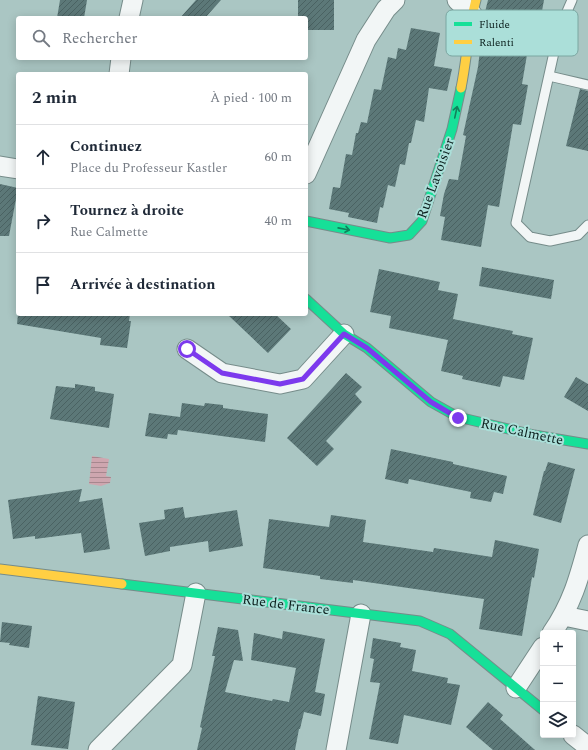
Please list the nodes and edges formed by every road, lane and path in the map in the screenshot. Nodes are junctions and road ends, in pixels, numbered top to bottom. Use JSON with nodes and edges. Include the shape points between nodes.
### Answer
{"nodes":[{"id":1,"x":133,"y":0,"type":"edge"},
{"id":2,"x":395,"y":0,"type":"edge"},
{"id":3,"x":457,"y":0,"type":"edge"},
{"id":4,"x":572,"y":0,"type":"edge"},
{"id":5,"x":474,"y":7,"type":"edge"},
{"id":6,"x":568,"y":10,"type":"edge"},
{"id":7,"x":129,"y":16,"type":"edge"},
{"id":8,"x":467,"y":56,"type":"edge"},
{"id":9,"x":553,"y":56,"type":"edge"},
{"id":10,"x":121,"y":60,"type":"edge"},
{"id":11,"x":119,"y":72,"type":"edge"},
{"id":12,"x":549,"y":76,"type":"junction"},
{"id":13,"x":588,"y":85,"type":"edge"},
{"id":14,"x":0,"y":166,"type":"edge"},
{"id":15,"x":16,"y":169,"type":"edge"},
{"id":16,"x":308,"y":170,"type":"edge"},
{"id":17,"x":308,"y":223,"type":"edge"},
{"id":18,"x":588,"y":225,"type":"edge"},
{"id":19,"x":308,"y":302,"type":"edge"},
{"id":20,"x":344,"y":334,"type":"junction"},
{"id":21,"x":187,"y":349,"type":"dead end"},
{"id":22,"x":588,"y":444,"type":"edge"},
{"id":23,"x":588,"y":545,"type":"edge"},
{"id":24,"x":0,"y":569,"type":"edge"},
{"id":25,"x":196,"y":593,"type":"junction"},
{"id":26,"x":361,"y":614,"type":"junction"},
{"id":27,"x":564,"y":616,"type":"junction"},
{"id":28,"x":588,"y":621,"type":"edge"},
{"id":29,"x":554,"y":630,"type":"edge"},
{"id":30,"x":540,"y":652,"type":"edge"},
{"id":31,"x":516,"y":688,"type":"junction"},
{"id":32,"x":540,"y":708,"type":"edge"},
{"id":33,"x":576,"y":737,"type":"edge"},
{"id":34,"x":588,"y":747,"type":"edge"},
{"id":35,"x":98,"y":750,"type":"edge"},
{"id":36,"x":336,"y":750,"type":"edge"}],
"edges":[{"from":1,"to":7,"type":"street"},
{"from":2,"to":16,"type":"street","via":[[386,9],[366,40]]},
{"from":3,"to":5,"type":"street","name":"Rue Lavoisier"},
{"from":4,"to":6,"type":"lane"},
{"from":17,"to":8,"type":"street","name":"Rue Lavoisier","one_way":true,"via":[[390,238],[409,235],[422,221],[452,129]]},
{"from":9,"to":12,"type":"lane"},
{"from":10,"to":11,"type":"street"},
{"from":12,"to":13,"type":"lane"},
{"from":12,"to":18,"type":"lane","via":[[516,223],[530,237],[550,241],[578,234]]},
{"from":14,"to":15,"type":"street"},
{"from":19,"to":20,"type":"street","name":"Rue Calmette"},
{"from":20,"to":21,"type":"street","via":[[303,379],[280,384],[222,373]]},
{"from":20,"to":22,"type":"street","name":"Rue Calmette","via":[[367,348],[431,402],[458,418]]},
{"from":23,"to":27,"type":"street"},
{"from":24,"to":25,"type":"street","name":"Rue de France"},
{"from":25,"to":26,"type":"street","name":"Rue de France"},
{"from":25,"to":35,"type":"street","via":[[182,665]]},
{"from":26,"to":31,"type":"street","name":"Rue de France","via":[[420,621],[450,634]]},
{"from":26,"to":36,"type":"street"},
{"from":27,"to":28,"type":"street"},
{"from":27,"to":29,"type":"street"},
{"from":30,"to":31,"type":"street"},
{"from":31,"to":32,"type":"street","name":"Rue de France"},
{"from":33,"to":34,"type":"street"}]}
